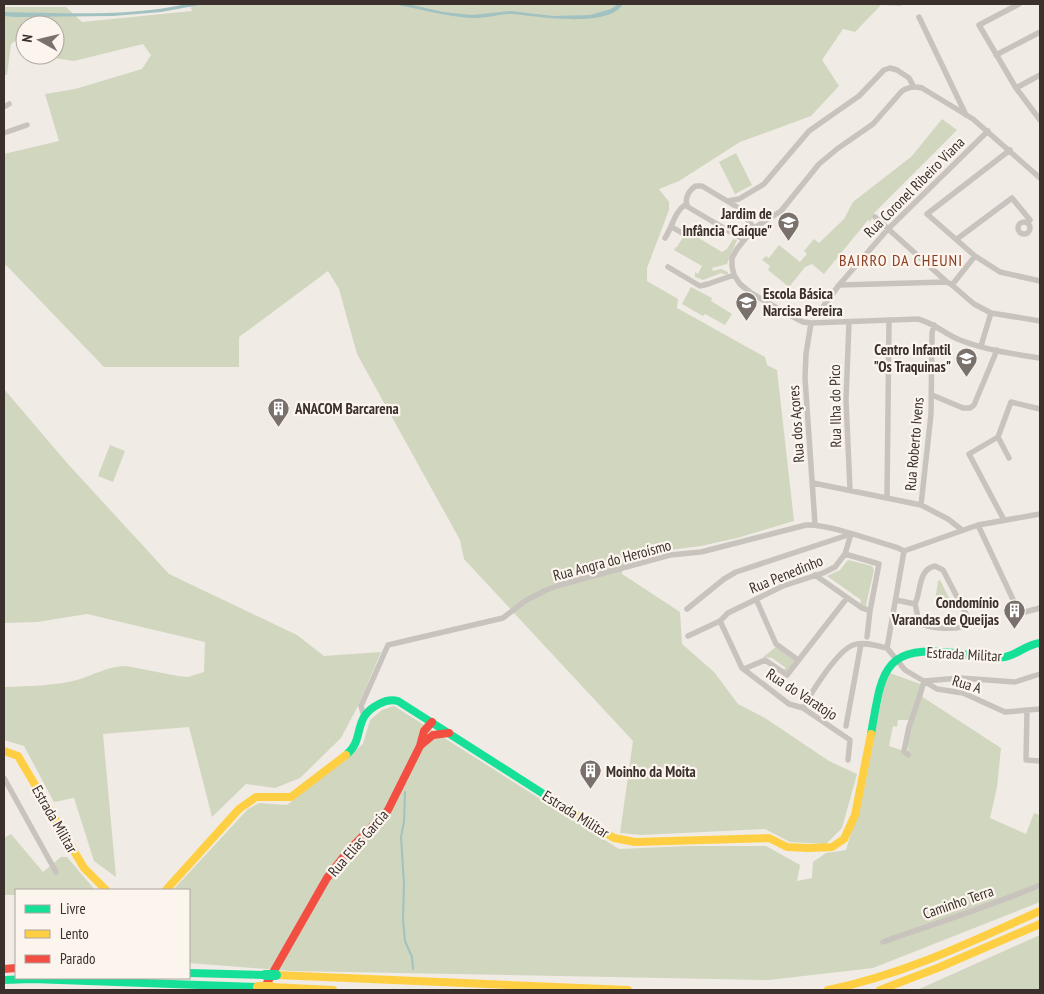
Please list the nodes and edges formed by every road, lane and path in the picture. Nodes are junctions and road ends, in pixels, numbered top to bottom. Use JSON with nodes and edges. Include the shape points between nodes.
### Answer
{"nodes":[{"id":1,"x":1019,"y":4,"type":"edge"},
{"id":2,"x":919,"y":17,"type":"dead end"},
{"id":3,"x":1040,"y":32,"type":"edge"},
{"id":4,"x":996,"y":55,"type":"junction"},
{"id":5,"x":1040,"y":75,"type":"edge"},
{"id":6,"x":914,"y":87,"type":"junction"},
{"id":7,"x":1016,"y":88,"type":"junction"},
{"id":8,"x":966,"y":115,"type":"junction"},
{"id":9,"x":1040,"y":120,"type":"edge"},
{"id":10,"x":27,"y":125,"type":"dead end"},
{"id":11,"x":988,"y":131,"type":"junction"},
{"id":12,"x":4,"y":133,"type":"edge"},
{"id":13,"x":1010,"y":150,"type":"junction"},
{"id":14,"x":1040,"y":178,"type":"edge"},
{"id":15,"x":728,"y":201,"type":"junction"},
{"id":16,"x":686,"y":204,"type":"junction"},
{"id":17,"x":875,"y":217,"type":"dead end"},
{"id":18,"x":1027,"y":223,"type":"dead end"},
{"id":19,"x":672,"y":227,"type":"junction"},
{"id":20,"x":754,"y":228,"type":"junction"},
{"id":21,"x":888,"y":229,"type":"junction"},
{"id":22,"x":682,"y":233,"type":"dead end"},
{"id":23,"x":665,"y":238,"type":"dead end"},
{"id":24,"x":957,"y":239,"type":"junction"},
{"id":25,"x":744,"y":240,"type":"junction"},
{"id":26,"x":975,"y":256,"type":"junction"},
{"id":27,"x":668,"y":267,"type":"dead end"},
{"id":28,"x":734,"y":275,"type":"junction"},
{"id":29,"x":1040,"y":281,"type":"edge"},
{"id":30,"x":949,"y":283,"type":"junction"},
{"id":31,"x":839,"y":285,"type":"junction"},
{"id":32,"x":991,"y":312,"type":"junction"},
{"id":33,"x":817,"y":315,"type":"dead end"},
{"id":34,"x":889,"y":320,"type":"junction"},
{"id":35,"x":1040,"y":321,"type":"edge"},
{"id":36,"x":848,"y":322,"type":"junction"},
{"id":37,"x":811,"y":323,"type":"junction"},
{"id":38,"x":934,"y":325,"type":"junction"},
{"id":39,"x":981,"y":346,"type":"junction"},
{"id":40,"x":997,"y":350,"type":"junction"},
{"id":41,"x":1040,"y":358,"type":"edge"},
{"id":42,"x":932,"y":395,"type":"junction"},
{"id":43,"x":1040,"y":409,"type":"edge"},
{"id":44,"x":998,"y":437,"type":"junction"},
{"id":45,"x":966,"y":446,"type":"dead end"},
{"id":46,"x":969,"y":454,"type":"junction"},
{"id":47,"x":1009,"y":458,"type":"dead end"},
{"id":48,"x":813,"y":483,"type":"junction"},
{"id":49,"x":850,"y":490,"type":"junction"},
{"id":50,"x":887,"y":497,"type":"junction"},
{"id":51,"x":921,"y":505,"type":"junction"},
{"id":52,"x":1040,"y":514,"type":"edge"},
{"id":53,"x":1004,"y":520,"type":"junction"},
{"id":54,"x":815,"y":524,"type":"junction"},
{"id":55,"x":978,"y":525,"type":"junction"},
{"id":56,"x":962,"y":530,"type":"junction"},
{"id":57,"x":851,"y":534,"type":"junction"},
{"id":58,"x":904,"y":551,"type":"junction"},
{"id":59,"x":845,"y":554,"type":"junction"},
{"id":60,"x":815,"y":576,"type":"junction"},
{"id":61,"x":847,"y":598,"type":"junction"},
{"id":62,"x":756,"y":599,"type":"junction"},
{"id":63,"x":896,"y":600,"type":"junction"},
{"id":64,"x":915,"y":604,"type":"junction"},
{"id":65,"x":1040,"y":608,"type":"edge"},
{"id":66,"x":688,"y":609,"type":"dead end"},
{"id":67,"x":870,"y":611,"type":"junction"},
{"id":68,"x":720,"y":621,"type":"junction"},
{"id":69,"x":688,"y":636,"type":"dead end"},
{"id":70,"x":867,"y":637,"type":"dead end"},
{"id":71,"x":1040,"y":642,"type":"edge"},
{"id":72,"x":861,"y":644,"type":"junction"},
{"id":73,"x":887,"y":648,"type":"junction"},
{"id":74,"x":896,"y":658,"type":"junction"},
{"id":75,"x":798,"y":660,"type":"junction"},
{"id":76,"x":744,"y":669,"type":"junction"},
{"id":77,"x":1040,"y":674,"type":"edge"},
{"id":78,"x":924,"y":681,"type":"junction"},
{"id":79,"x":803,"y":708,"type":"junction"},
{"id":80,"x":1040,"y":709,"type":"edge"},
{"id":81,"x":1027,"y":710,"type":"junction"},
{"id":82,"x":415,"y":712,"type":"junction"},
{"id":83,"x":364,"y":716,"type":"junction"},
{"id":84,"x":432,"y":722,"type":"junction"},
{"id":85,"x":846,"y":726,"type":"dead end"},
{"id":86,"x":450,"y":733,"type":"junction"},
{"id":87,"x":422,"y":741,"type":"junction"},
{"id":88,"x":4,"y":751,"type":"edge"},
{"id":89,"x":908,"y":754,"type":"dead end"},
{"id":90,"x":848,"y":760,"type":"dead end"},
{"id":91,"x":1040,"y":761,"type":"edge"},
{"id":92,"x":4,"y":778,"type":"edge"},
{"id":93,"x":56,"y":872,"type":"dead end"},
{"id":94,"x":1040,"y":885,"type":"edge"},
{"id":95,"x":105,"y":889,"type":"edge"},
{"id":96,"x":167,"y":889,"type":"edge"},
{"id":97,"x":1040,"y":911,"type":"edge"},
{"id":98,"x":1040,"y":924,"type":"edge"},
{"id":99,"x":884,"y":942,"type":"dead end"},
{"id":100,"x":190,"y":973,"type":"edge"},
{"id":101,"x":4,"y":980,"type":"edge"},
{"id":102,"x":264,"y":988,"type":"edge"},
{"id":103,"x":333,"y":990,"type":"edge"},
{"id":104,"x":628,"y":990,"type":"edge"},
{"id":105,"x":828,"y":990,"type":"edge"},
{"id":106,"x":880,"y":990,"type":"edge"}],
"edges":[{"from":1,"to":4,"type":"street","via":[[978,25]]},
{"from":2,"to":8,"type":"street"},
{"from":3,"to":4,"type":"street"},
{"from":4,"to":7,"type":"street"},
{"from":5,"to":7,"type":"street"},
{"from":6,"to":8,"type":"street","via":[[922,88]]},
{"from":6,"to":15,"type":"street","via":[[909,78],[897,70],[884,70],[860,96],[809,131],[764,184],[739,199]]},
{"from":6,"to":20,"type":"street","via":[[904,90],[873,124],[828,156],[781,211]]},
{"from":7,"to":9,"type":"street"},
{"from":8,"to":11,"type":"street"},
{"from":10,"to":12,"type":"street"},
{"from":11,"to":13,"type":"street"},
{"from":11,"to":21,"type":"street","name":"Rua Coronel Ribeiro Viana"},
{"from":13,"to":14,"type":"street"},
{"from":13,"to":24,"type":"street","via":[[926,214]]},
{"from":15,"to":16,"type":"street","via":[[702,186],[696,186],[692,188]]},
{"from":15,"to":20,"type":"street","via":[[742,211]]},
{"from":16,"to":19,"type":"street","via":[[679,208]]},
{"from":16,"to":25,"type":"street"},
{"from":17,"to":21,"type":"street"},
{"from":18,"to":24,"type":"street","via":[[1030,220],[1012,198]]},
{"from":19,"to":22,"type":"street"},
{"from":19,"to":23,"type":"street"},
{"from":20,"to":25,"type":"street"},
{"from":21,"to":30,"type":"street"},
{"from":21,"to":31,"type":"street","name":"Rua Coronel Ribeiro Viana"},
{"from":24,"to":26,"type":"street"},
{"from":25,"to":28,"type":"street","via":[[732,258]]},
{"from":26,"to":29,"type":"street","via":[[1003,273]]},
{"from":26,"to":30,"type":"street"},
{"from":27,"to":28,"type":"street","via":[[700,286]]},
{"from":28,"to":37,"type":"street","via":[[742,286],[770,306]]},
{"from":30,"to":31,"type":"street"},
{"from":30,"to":32,"type":"street","via":[[974,304]]},
{"from":31,"to":33,"type":"street","name":"Rua Coronel Ribeiro Viana"},
{"from":32,"to":35,"type":"street"},
{"from":32,"to":39,"type":"street"},
{"from":34,"to":36,"type":"street"},
{"from":34,"to":38,"type":"street","via":[[918,319]]},
{"from":34,"to":50,"type":"street"},
{"from":36,"to":37,"type":"street"},
{"from":36,"to":49,"type":"street","name":"Rua Ilha do Pico","via":[[846,400]]},
{"from":37,"to":48,"type":"street","name":"Rua dos Açores","via":[[805,378]]},
{"from":38,"to":39,"type":"street","via":[[958,339]]},
{"from":38,"to":42,"type":"street","name":"Rua Roberto Ivens"},
{"from":39,"to":40,"type":"street"},
{"from":40,"to":41,"type":"street"},
{"from":40,"to":42,"type":"street","via":[[970,408]]},
{"from":42,"to":51,"type":"street","name":"Rua Roberto Ivens"},
{"from":43,"to":44,"type":"street","via":[[1011,402]]},
{"from":44,"to":46,"type":"street"},
{"from":44,"to":47,"type":"street"},
{"from":45,"to":46,"type":"street"},
{"from":46,"to":53,"type":"street"},
{"from":48,"to":49,"type":"street"},
{"from":48,"to":54,"type":"street","name":"Rua dos Açores"},
{"from":49,"to":50,"type":"street"},
{"from":50,"to":51,"type":"street"},
{"from":51,"to":56,"type":"street"},
{"from":52,"to":53,"type":"street"},
{"from":53,"to":55,"type":"street"},
{"from":54,"to":57,"type":"street","name":"Rua Angra do Heroísmo"},
{"from":54,"to":83,"type":"street","name":"Rua Angra do Heroísmo","via":[[701,552],[670,555],[560,585],[525,601],[503,618],[388,645],[361,706]]},
{"from":55,"to":56,"type":"street"},
{"from":55,"to":65,"type":"street","via":[[1018,610],[1025,612]]},
{"from":56,"to":58,"type":"street"},
{"from":57,"to":58,"type":"street","name":"Rua Angra do Heroísmo"},
{"from":57,"to":59,"type":"street"},
{"from":57,"to":66,"type":"street","via":[[736,572]]},
{"from":58,"to":63,"type":"street"},
{"from":59,"to":60,"type":"street","name":"Rua Penedinho","via":[[835,567]]},
{"from":59,"to":67,"type":"street","via":[[879,564]]},
{"from":60,"to":61,"type":"street"},
{"from":60,"to":62,"type":"street","name":"Rua Penedinho"},
{"from":61,"to":67,"type":"street"},
{"from":61,"to":75,"type":"street"},
{"from":62,"to":68,"type":"street","name":"Rua Penedinho"},
{"from":62,"to":75,"type":"street","via":[[776,644]]},
{"from":63,"to":64,"type":"street"},
{"from":63,"to":73,"type":"street"},
{"from":64,"to":64,"type":"street","via":[[919,620],[927,626],[959,628],[968,619],[942,568],[932,566],[924,573]]},
{"from":67,"to":70,"type":"street"},
{"from":68,"to":69,"type":"street","name":"Rua Penedinho"},
{"from":68,"to":76,"type":"street","name":"Rua do Varatojo"},
{"from":71,"to":74,"type":"main road","name":"Estrada Militar","via":[[1003,657],[919,651]]},
{"from":72,"to":73,"type":"street"},
{"from":72,"to":79,"type":"street","via":[[853,645],[838,658]]},
{"from":72,"to":85,"type":"street"},
{"from":73,"to":74,"type":"street","name":"Rua A"},
{"from":74,"to":78,"type":"street","name":"Rua A","via":[[904,670]]},
{"from":74,"to":86,"type":"main road","name":"Estrada Militar","via":[[882,676],[856,815],[844,839],[832,847],[787,847],[769,838],[623,841],[600,830]]},
{"from":75,"to":76,"type":"street","via":[[787,675],[765,660]]},
{"from":76,"to":79,"type":"street","name":"Rua do Varatojo","via":[[789,704]]},
{"from":77,"to":78,"type":"street","via":[[1016,682],[960,678]]},
{"from":78,"to":81,"type":"street","name":"Rua A","via":[[937,689],[963,693],[1005,712]]},
{"from":78,"to":89,"type":"street","via":[[909,727],[904,751]]},
{"from":79,"to":90,"type":"street","name":"Rua do Varatojo","via":[[850,740]]},
{"from":80,"to":81,"type":"street","name":"Rua A"},
{"from":81,"to":91,"type":"street","via":[[1026,760]]},
{"from":82,"to":83,"type":"main road","name":"Estrada Militar","via":[[392,699],[374,707]]},
{"from":82,"to":84,"type":"main road","name":"Estrada Militar"},
{"from":82,"to":87,"type":"main road","via":[[421,722]]},
{"from":83,"to":96,"type":"main road","via":[[354,748],[349,753],[291,797],[256,797],[248,802]]},
{"from":84,"to":86,"type":"main road","name":"Estrada Militar"},
{"from":84,"to":87,"type":"main road","name":"Rua Elias Garcia"},
{"from":86,"to":87,"type":"main road","via":[[433,735]]},
{"from":87,"to":102,"type":"main road","name":"Rua Elias Garcia","via":[[388,810],[327,878]]},
{"from":88,"to":95,"type":"main road","name":"Estrada Militar","via":[[18,756],[84,868]]},
{"from":92,"to":93,"type":"street"},
{"from":94,"to":99,"type":"street","name":"Caminho Terra"},
{"from":97,"to":105,"type":"main road","via":[[881,977]]},
{"from":98,"to":106,"type":"main road"},
{"from":100,"to":104,"type":"main road","bridge":true},
{"from":101,"to":102,"type":"main road"},
{"from":102,"to":103,"type":"main road"}]}
